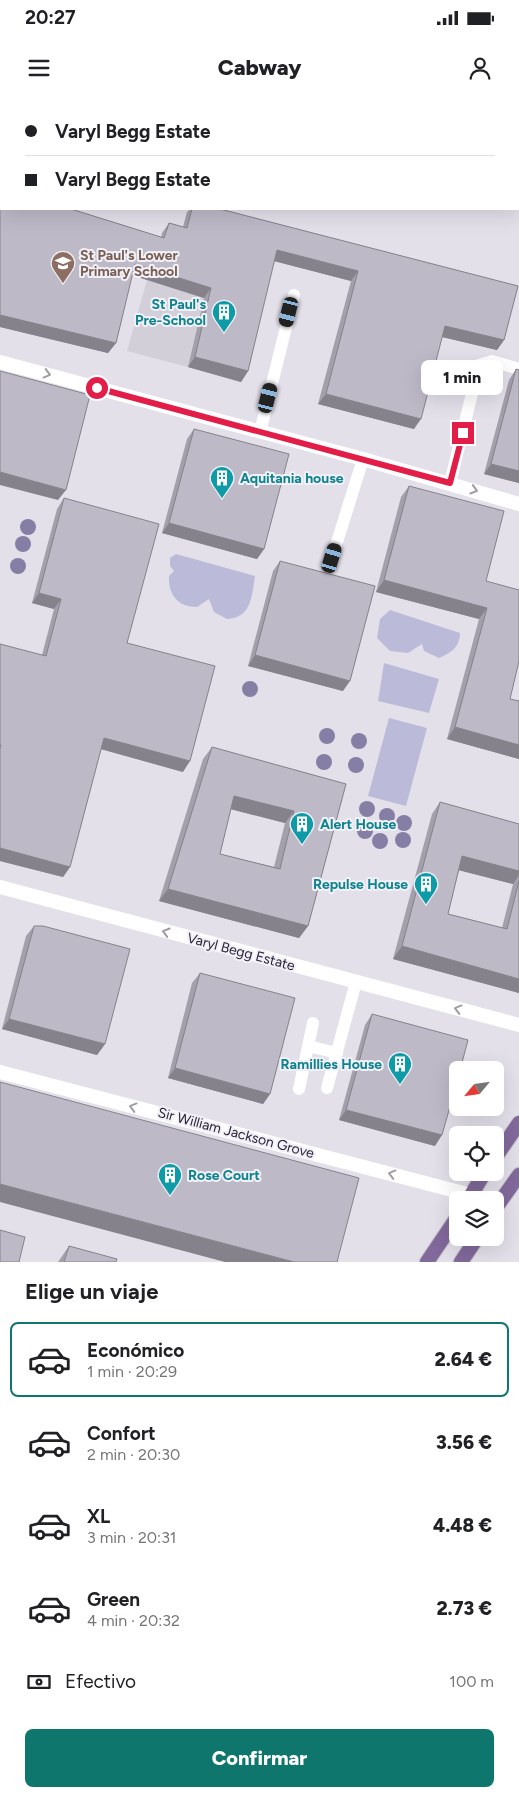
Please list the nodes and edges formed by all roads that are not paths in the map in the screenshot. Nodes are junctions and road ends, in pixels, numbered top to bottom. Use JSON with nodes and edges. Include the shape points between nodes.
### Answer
{"nodes":[{"id":1,"x":294,"y":295,"type":"dead end"},
{"id":2,"x":0,"y":362,"type":"edge"},
{"id":3,"x":519,"y":369,"type":"edge"},
{"id":4,"x":260,"y":432,"type":"junction"},
{"id":5,"x":363,"y":459,"type":"junction"},
{"id":6,"x":450,"y":483,"type":"junction"},
{"id":7,"x":519,"y":504,"type":"edge"},
{"id":8,"x":332,"y":558,"type":"dead end"},
{"id":9,"x":0,"y":887,"type":"edge"},
{"id":10,"x":356,"y":982,"type":"junction"},
{"id":11,"x":483,"y":1015,"type":"junction"},
{"id":12,"x":519,"y":1017,"type":"edge"},
{"id":13,"x":313,"y":1023,"type":"dead end"},
{"id":14,"x":512,"y":1024,"type":"edge"},
{"id":15,"x":308,"y":1046,"type":"junction"},
{"id":16,"x":337,"y":1053,"type":"junction"},
{"id":17,"x":0,"y":1072,"type":"edge"},
{"id":18,"x":299,"y":1088,"type":"dead end"},
{"id":19,"x":327,"y":1088,"type":"dead end"},
{"id":20,"x":519,"y":1123,"type":"edge"},
{"id":21,"x":504,"y":1145,"type":"edge"},
{"id":22,"x":519,"y":1175,"type":"edge"},
{"id":23,"x":449,"y":1193,"type":"edge"},
{"id":24,"x":504,"y":1196,"type":"edge"},
{"id":25,"x":449,"y":1229,"type":"edge"},
{"id":26,"x":471,"y":1246,"type":"edge"},
{"id":27,"x":427,"y":1262,"type":"edge"},
{"id":28,"x":460,"y":1262,"type":"edge"}],
"edges":[{"from":1,"to":4,"type":"lane"},
{"from":2,"to":4,"type":"street","one_way":true},
{"from":3,"to":6,"type":"lane","via":[[492,361],[479,365]]},
{"from":4,"to":5,"type":"street"},
{"from":5,"to":6,"type":"street"},
{"from":5,"to":8,"type":"lane"},
{"from":6,"to":7,"type":"street","one_way":true},
{"from":10,"to":9,"type":"street","name":"Varyl Begg Estate","one_way":true},
{"from":11,"to":10,"type":"street","name":"Varyl Begg Estate","one_way":true},
{"from":10,"to":16,"type":"lane"},
{"from":11,"to":12,"type":"street","name":"Varyl Begg Estate"},
{"from":11,"to":14,"type":"street","name":"Varyl Begg Estate"},
{"from":13,"to":15,"type":"lane"},
{"from":15,"to":16,"type":"lane"},
{"from":15,"to":18,"type":"lane"},
{"from":16,"to":19,"type":"lane"},
{"from":23,"to":17,"type":"street","name":"Sir William Jackson Grove","one_way":true},
{"from":20,"to":21,"type":"main road"},
{"from":22,"to":24,"type":"main road"},
{"from":25,"to":27,"type":"main road"},
{"from":26,"to":28,"type":"main road"}]}
